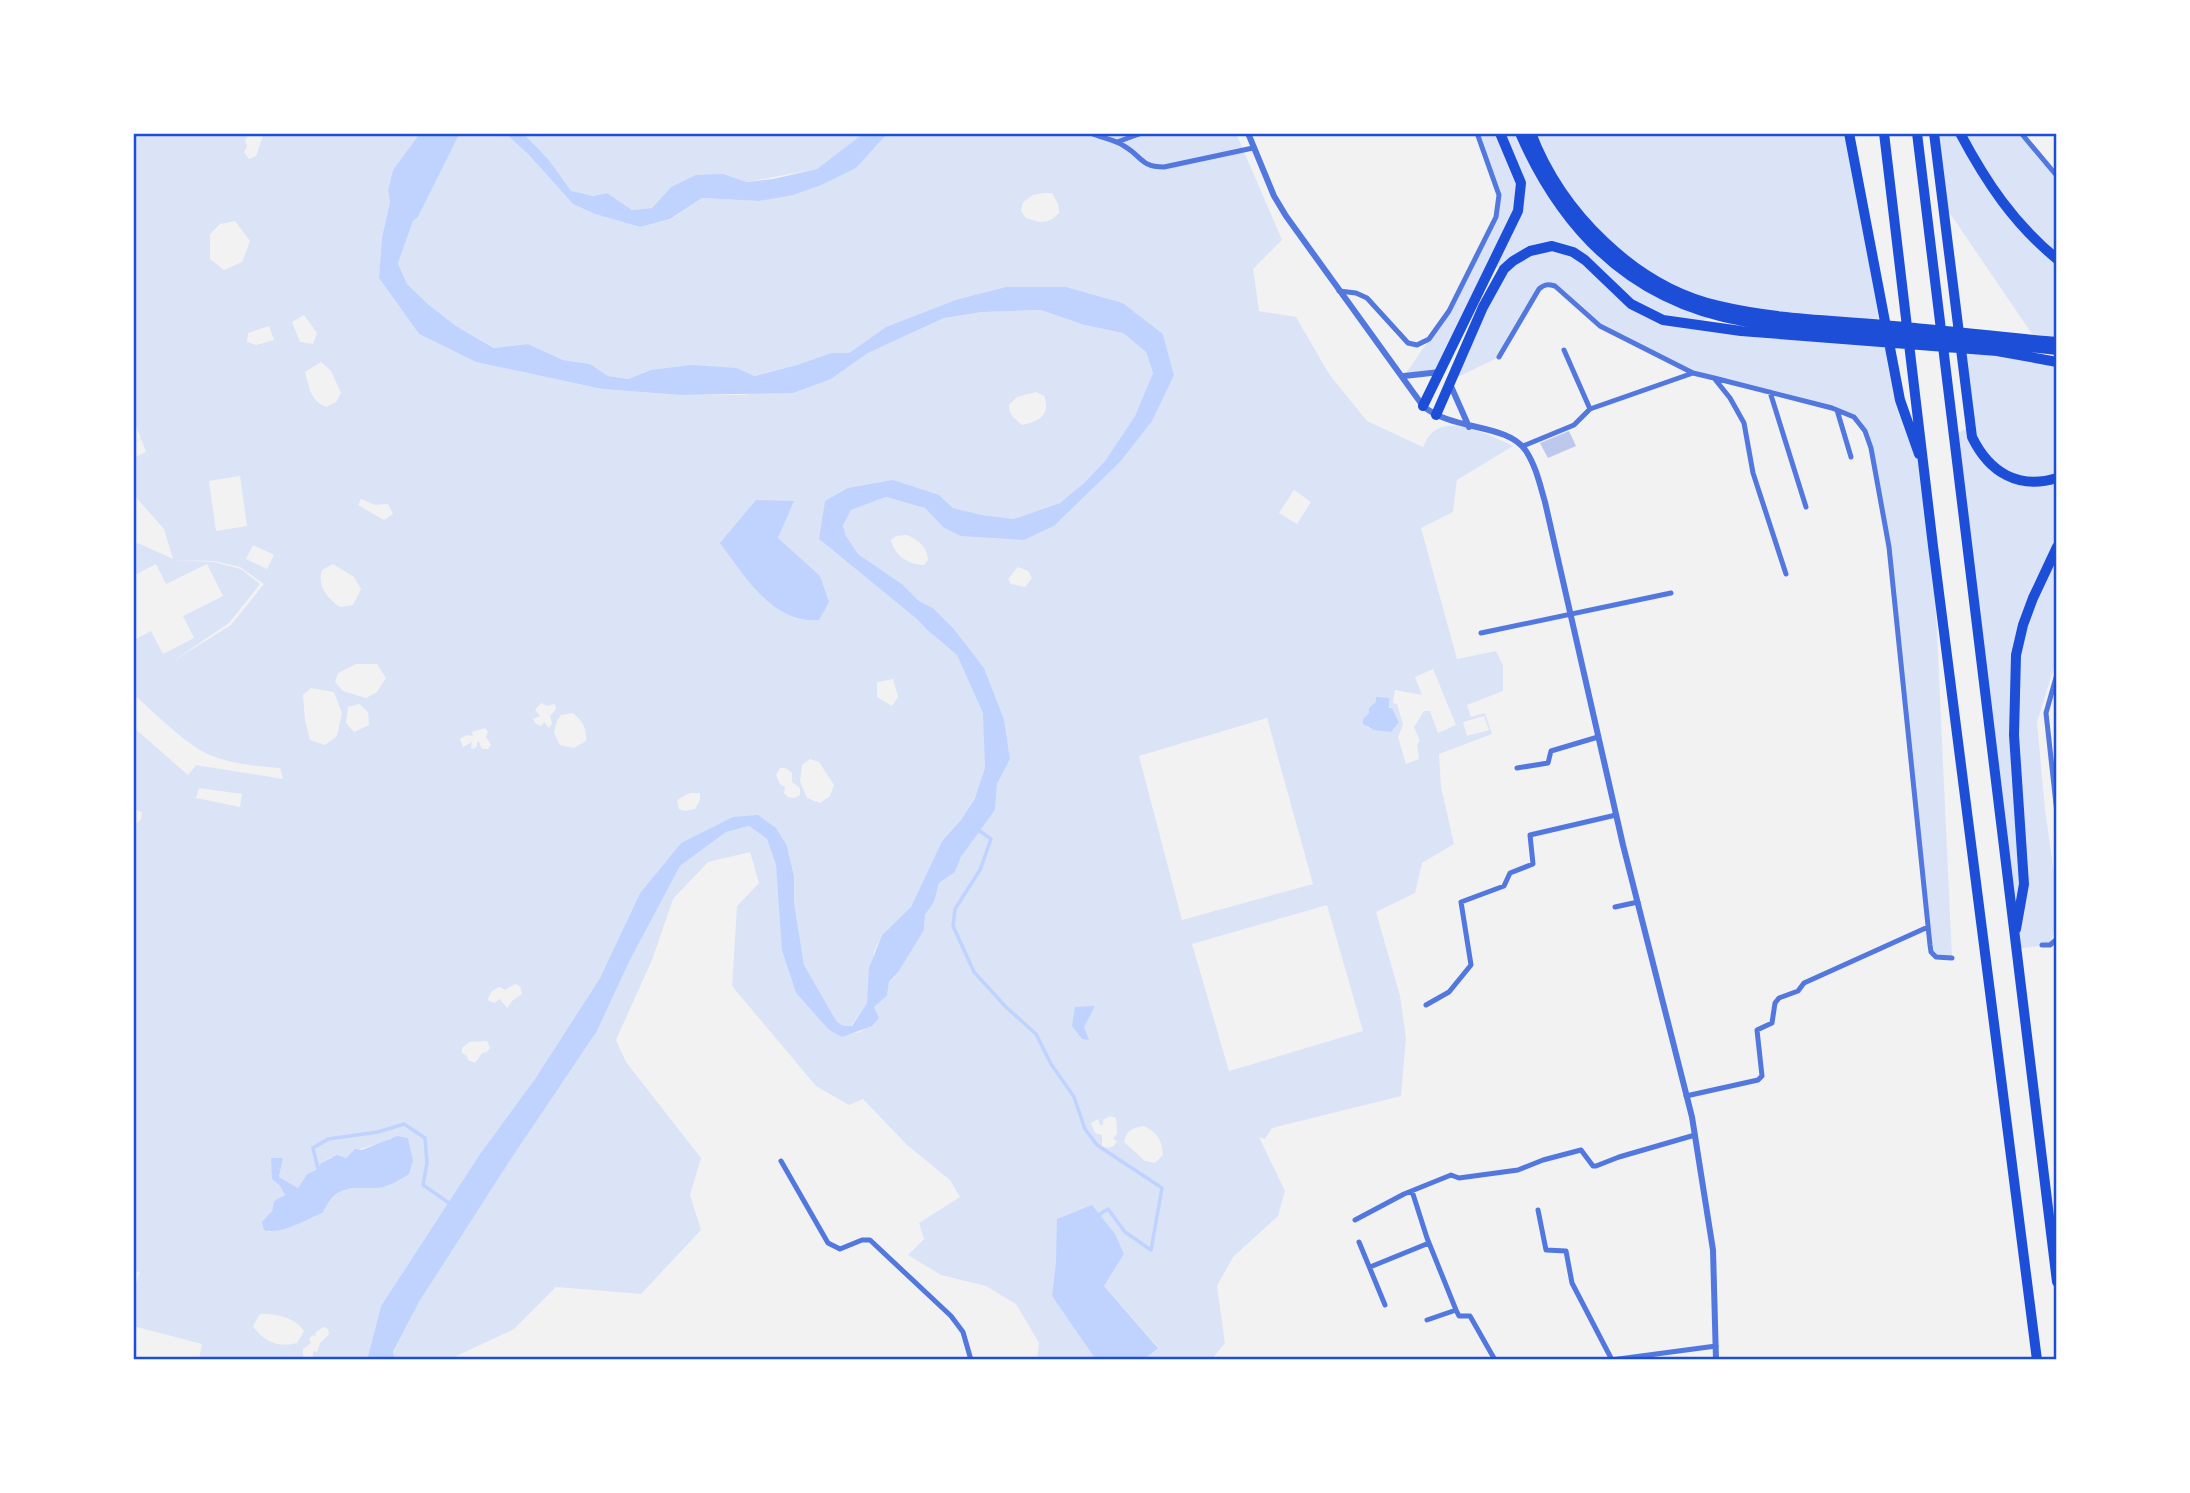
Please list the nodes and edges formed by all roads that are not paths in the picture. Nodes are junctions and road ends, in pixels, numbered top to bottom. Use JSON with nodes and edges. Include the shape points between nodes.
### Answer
{"nodes":[{"id":1,"x":1091,"y":133,"type":"edge"},
{"id":2,"x":1142,"y":133,"type":"edge"},
{"id":3,"x":1248,"y":133,"type":"edge"},
{"id":4,"x":1477,"y":133,"type":"edge"},
{"id":5,"x":1500,"y":133,"type":"edge"},
{"id":6,"x":1520,"y":133,"type":"edge"},
{"id":7,"x":1531,"y":133,"type":"edge"},
{"id":8,"x":1849,"y":133,"type":"edge"},
{"id":9,"x":1884,"y":133,"type":"edge"},
{"id":10,"x":1917,"y":133,"type":"edge"},
{"id":11,"x":1934,"y":133,"type":"edge"},
{"id":12,"x":1960,"y":133,"type":"edge"},
{"id":13,"x":2021,"y":133,"type":"edge"},
{"id":14,"x":1117,"y":142,"type":"junction"},
{"id":15,"x":1253,"y":148,"type":"junction"},
{"id":16,"x":2057,"y":176,"type":"edge"},
{"id":17,"x":2057,"y":259,"type":"edge"},
{"id":18,"x":1339,"y":291,"type":"junction"},
{"id":19,"x":1855,"y":330,"type":"junction"},
{"id":20,"x":1995,"y":342,"type":"junction"},
{"id":21,"x":2057,"y":342,"type":"edge"},
{"id":22,"x":2057,"y":350,"type":"edge"},
{"id":23,"x":1564,"y":351,"type":"dead end"},
{"id":24,"x":1499,"y":357,"type":"dead end"},
{"id":25,"x":2057,"y":362,"type":"edge"},
{"id":26,"x":1441,"y":372,"type":"junction"},
{"id":27,"x":1693,"y":373,"type":"junction"},
{"id":28,"x":1404,"y":376,"type":"junction"},
{"id":29,"x":1714,"y":378,"type":"junction"},
{"id":30,"x":1450,"y":381,"type":"junction"},
{"id":31,"x":1770,"y":391,"type":"junction"},
{"id":32,"x":1423,"y":406,"type":"junction"},
{"id":33,"x":1590,"y":408,"type":"junction"},
{"id":34,"x":1837,"y":410,"type":"junction"},
{"id":35,"x":1436,"y":415,"type":"junction"},
{"id":36,"x":1469,"y":427,"type":"junction"},
{"id":37,"x":1522,"y":446,"type":"junction"},
{"id":38,"x":1851,"y":457,"type":"dead end"},
{"id":39,"x":1926,"y":474,"type":"junction"},
{"id":40,"x":2057,"y":478,"type":"edge"},
{"id":41,"x":1806,"y":507,"type":"dead end"},
{"id":42,"x":2057,"y":547,"type":"edge"},
{"id":43,"x":1786,"y":574,"type":"dead end"},
{"id":44,"x":1671,"y":593,"type":"dead end"},
{"id":45,"x":1569,"y":615,"type":"junction"},
{"id":46,"x":1481,"y":633,"type":"dead end"},
{"id":47,"x":2057,"y":674,"type":"edge"},
{"id":48,"x":1598,"y":737,"type":"junction"},
{"id":49,"x":1517,"y":768,"type":"dead end"},
{"id":50,"x":2057,"y":813,"type":"edge"},
{"id":51,"x":1616,"y":815,"type":"junction"},
{"id":52,"x":1638,"y":902,"type":"junction"},
{"id":53,"x":1615,"y":907,"type":"dead end"},
{"id":54,"x":1928,"y":927,"type":"junction"},
{"id":55,"x":2057,"y":939,"type":"edge"},
{"id":56,"x":2014,"y":943,"type":"junction"},
{"id":57,"x":2042,"y":945,"type":"dead end"},
{"id":58,"x":1952,"y":957,"type":"dead end"},
{"id":59,"x":1426,"y":1005,"type":"dead end"},
{"id":60,"x":1686,"y":1096,"type":"junction"},
{"id":61,"x":1695,"y":1135,"type":"junction"},
{"id":62,"x":781,"y":1161,"type":"dead end"},
{"id":63,"x":1412,"y":1191,"type":"junction"},
{"id":64,"x":1538,"y":1210,"type":"dead end"},
{"id":65,"x":1355,"y":1220,"type":"dead end"},
{"id":66,"x":1359,"y":1242,"type":"dead end"},
{"id":67,"x":1429,"y":1243,"type":"junction"},
{"id":68,"x":1370,"y":1268,"type":"junction"},
{"id":69,"x":2057,"y":1282,"type":"edge"},
{"id":70,"x":1385,"y":1304,"type":"dead end"},
{"id":71,"x":1455,"y":1310,"type":"junction"},
{"id":72,"x":1427,"y":1320,"type":"dead end"},
{"id":73,"x":1716,"y":1346,"type":"junction"},
{"id":74,"x":971,"y":1360,"type":"edge"},
{"id":75,"x":1494,"y":1360,"type":"edge"},
{"id":76,"x":1612,"y":1360,"type":"edge"},
{"id":77,"x":1716,"y":1360,"type":"edge"},
{"id":78,"x":2037,"y":1360,"type":"edge"}],
"edges":[{"from":1,"to":14,"type":"street"},
{"from":2,"to":14,"type":"street"},
{"from":3,"to":15,"type":"street"},
{"from":4,"to":18,"type":"street","via":[[1499,195],[1496,217],[1449,311],[1429,339],[1417,345],[1408,343],[1367,298]]},
{"from":5,"to":26,"type":"highway","via":[[1521,183],[1518,211]]},
{"from":6,"to":19,"type":"highway","via":[[1535,167],[1572,222],[1609,260],[1649,289],[1714,316]]},
{"from":7,"to":19,"type":"highway","via":[[1572,206],[1618,254],[1648,275],[1716,306]]},
{"from":8,"to":39,"type":"highway","via":[[1900,400]]},
{"from":9,"to":39,"type":"highway"},
{"from":10,"to":56,"type":"highway"},
{"from":11,"to":40,"type":"highway","via":[[1972,437],[2004,476],[2022,482]]},
{"from":12,"to":17,"type":"highway","via":[[2015,220]]},
{"from":13,"to":16,"type":"street"},
{"from":14,"to":15,"type":"street","via":[[1152,167]]},
{"from":15,"to":18,"type":"street","via":[[1274,196]]},
{"from":18,"to":28,"type":"street"},
{"from":19,"to":20,"type":"highway"},
{"from":19,"to":30,"type":"highway","via":[[1741,331],[1663,320],[1630,304],[1573,252],[1540,247],[1504,269]]},
{"from":20,"to":21,"type":"highway"},
{"from":20,"to":22,"type":"highway"},
{"from":20,"to":25,"type":"highway"},
{"from":23,"to":33,"type":"street"},
{"from":24,"to":27,"type":"street","via":[[1539,289],[1551,285],[1600,326]]},
{"from":26,"to":28,"type":"street"},
{"from":26,"to":32,"type":"highway"},
{"from":27,"to":29,"type":"street"},
{"from":27,"to":33,"type":"street"},
{"from":28,"to":32,"type":"street"},
{"from":29,"to":31,"type":"street"},
{"from":29,"to":43,"type":"street","via":[[1744,423],[1753,473]]},
{"from":30,"to":35,"type":"highway"},
{"from":30,"to":36,"type":"street"},
{"from":31,"to":34,"type":"street"},
{"from":31,"to":41,"type":"street"},
{"from":32,"to":35,"type":"street"},
{"from":33,"to":37,"type":"street","via":[[1574,425]]},
{"from":34,"to":38,"type":"street"},
{"from":34,"to":54,"type":"street","via":[[1854,417],[1865,430],[1887,534]]},
{"from":35,"to":36,"type":"street"},
{"from":36,"to":37,"type":"street","via":[[1500,432]]},
{"from":37,"to":45,"type":"street","via":[[1532,461],[1545,502]]},
{"from":39,"to":78,"type":"highway"},
{"from":42,"to":56,"type":"highway","via":[[2033,598],[2016,655],[2014,735],[2024,884]]},
{"from":44,"to":45,"type":"street"},
{"from":45,"to":46,"type":"street"},
{"from":45,"to":48,"type":"street"},
{"from":47,"to":50,"type":"street","via":[[2046,713]]},
{"from":48,"to":49,"type":"street","via":[[1551,751],[1548,763]]},
{"from":48,"to":51,"type":"street"},
{"from":51,"to":52,"type":"street"},
{"from":51,"to":59,"type":"street","via":[[1530,835],[1533,864],[1510,873],[1504,886],[1461,902],[1471,965],[1448,992]]},
{"from":52,"to":53,"type":"street"},
{"from":52,"to":60,"type":"street"},
{"from":54,"to":58,"type":"street","via":[[1933,955]]},
{"from":54,"to":60,"type":"street","via":[[1779,998],[1772,1023],[1757,1030],[1762,1076],[1758,1080]]},
{"from":55,"to":57,"type":"street"},
{"from":56,"to":69,"type":"highway"},
{"from":60,"to":61,"type":"street"},
{"from":61,"to":63,"type":"street","via":[[1596,1166],[1585,1152],[1577,1151],[1512,1171],[1459,1178],[1451,1175]]},
{"from":61,"to":73,"type":"street","via":[[1713,1250]]},
{"from":62,"to":74,"type":"street","via":[[828,1242],[840,1249],[870,1240],[951,1316],[963,1332]]},
{"from":63,"to":65,"type":"street"},
{"from":63,"to":67,"type":"street"},
{"from":64,"to":76,"type":"street","via":[[1546,1250],[1566,1251],[1572,1283]]},
{"from":66,"to":68,"type":"street"},
{"from":67,"to":68,"type":"street"},
{"from":67,"to":71,"type":"street"},
{"from":68,"to":70,"type":"street"},
{"from":71,"to":72,"type":"street"},
{"from":71,"to":75,"type":"street","via":[[1460,1317],[1470,1316]]},
{"from":73,"to":76,"type":"street"},
{"from":73,"to":77,"type":"street"}]}
